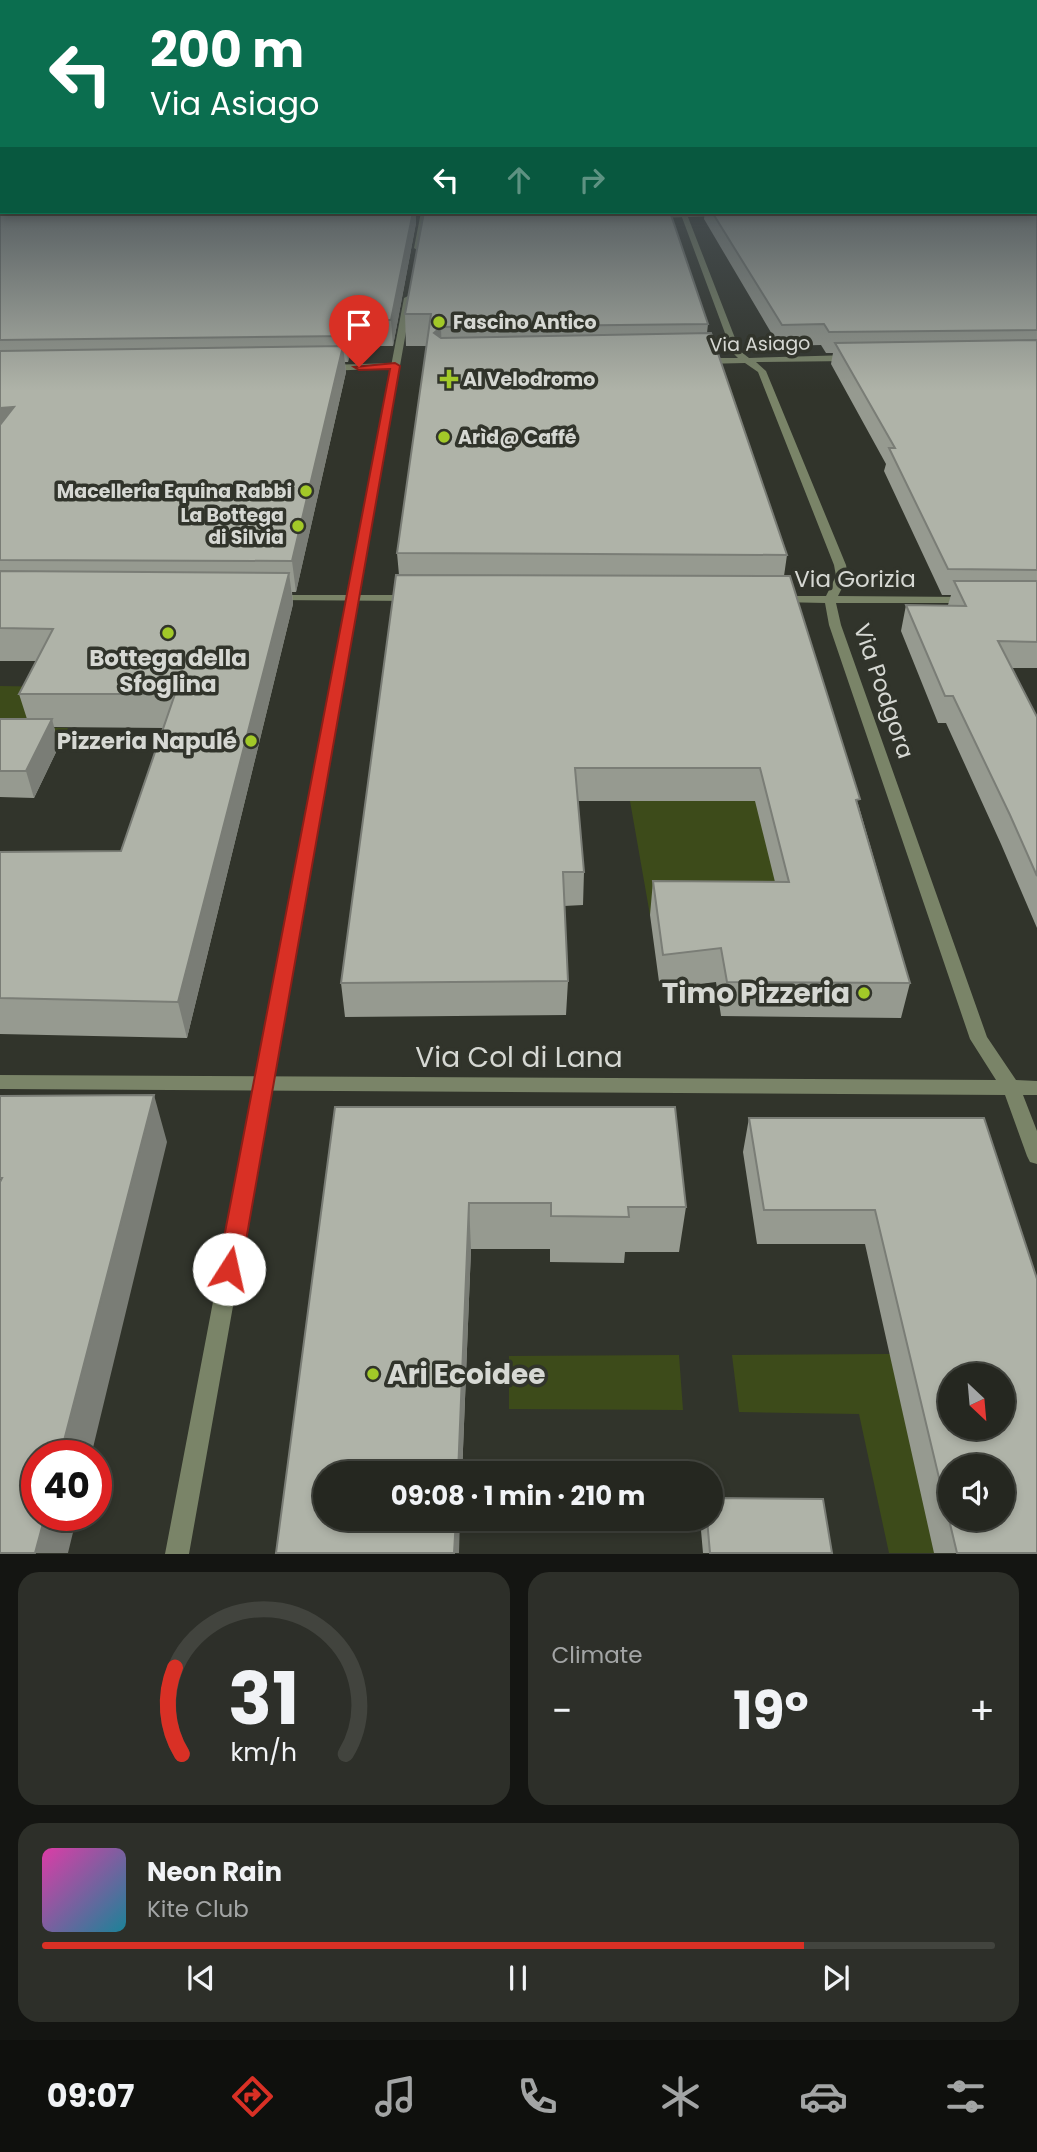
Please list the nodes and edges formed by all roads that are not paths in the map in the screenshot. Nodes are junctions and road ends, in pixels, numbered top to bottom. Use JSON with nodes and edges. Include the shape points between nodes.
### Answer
{"nodes":[{"id":1,"x":417,"y":247,"type":"edge"},
{"id":2,"x":697,"y":247,"type":"edge"},
{"id":3,"x":414,"y":263,"type":"edge"},
{"id":4,"x":410,"y":285,"type":"edge"},
{"id":5,"x":856,"y":358,"type":"edge"},
{"id":6,"x":747,"y":360,"type":"junction"},
{"id":7,"x":686,"y":361,"type":"edge"},
{"id":8,"x":395,"y":366,"type":"junction"},
{"id":9,"x":314,"y":368,"type":"edge"},
{"id":10,"x":353,"y":597,"type":"junction"},
{"id":11,"x":263,"y":598,"type":"edge"},
{"id":12,"x":422,"y":598,"type":"edge"},
{"id":13,"x":764,"y":599,"type":"edge"},
{"id":14,"x":830,"y":600,"type":"junction"},
{"id":15,"x":982,"y":600,"type":"edge"},
{"id":16,"x":0,"y":1082,"type":"edge"},
{"id":17,"x":263,"y":1083,"type":"junction"},
{"id":18,"x":1012,"y":1088,"type":"junction"},
{"id":19,"x":1037,"y":1088,"type":"edge"},
{"id":20,"x":1037,"y":1156,"type":"edge"},
{"id":21,"x":177,"y":1553,"type":"edge"}],
"edges":[{"from":1,"to":3,"type":"street"},
{"from":2,"to":6,"type":"street","via":[[736,352]]},
{"from":4,"to":8,"type":"street"},
{"from":5,"to":6,"type":"street","name":"Via Asiago"},
{"from":6,"to":7,"type":"street","name":"Via Asiago"},
{"from":6,"to":14,"type":"street","via":[[762,372],[840,565],[842,576]]},
{"from":8,"to":9,"type":"street"},
{"from":8,"to":10,"type":"street"},
{"from":10,"to":11,"type":"street"},
{"from":10,"to":12,"type":"street"},
{"from":10,"to":17,"type":"street"},
{"from":13,"to":14,"type":"street","name":"Via Gorizia"},
{"from":14,"to":15,"type":"street","name":"Via Gorizia"},
{"from":14,"to":18,"type":"street","name":"Via Podgora","via":[[979,1039]]},
{"from":16,"to":17,"type":"street","name":"Via Col di Lana"},
{"from":17,"to":18,"type":"street","name":"Via Col di Lana"},
{"from":17,"to":21,"type":"street"},
{"from":18,"to":19,"type":"street","name":"Via Col di Lana"},
{"from":18,"to":20,"type":"street","name":"Via Podgora"}]}
